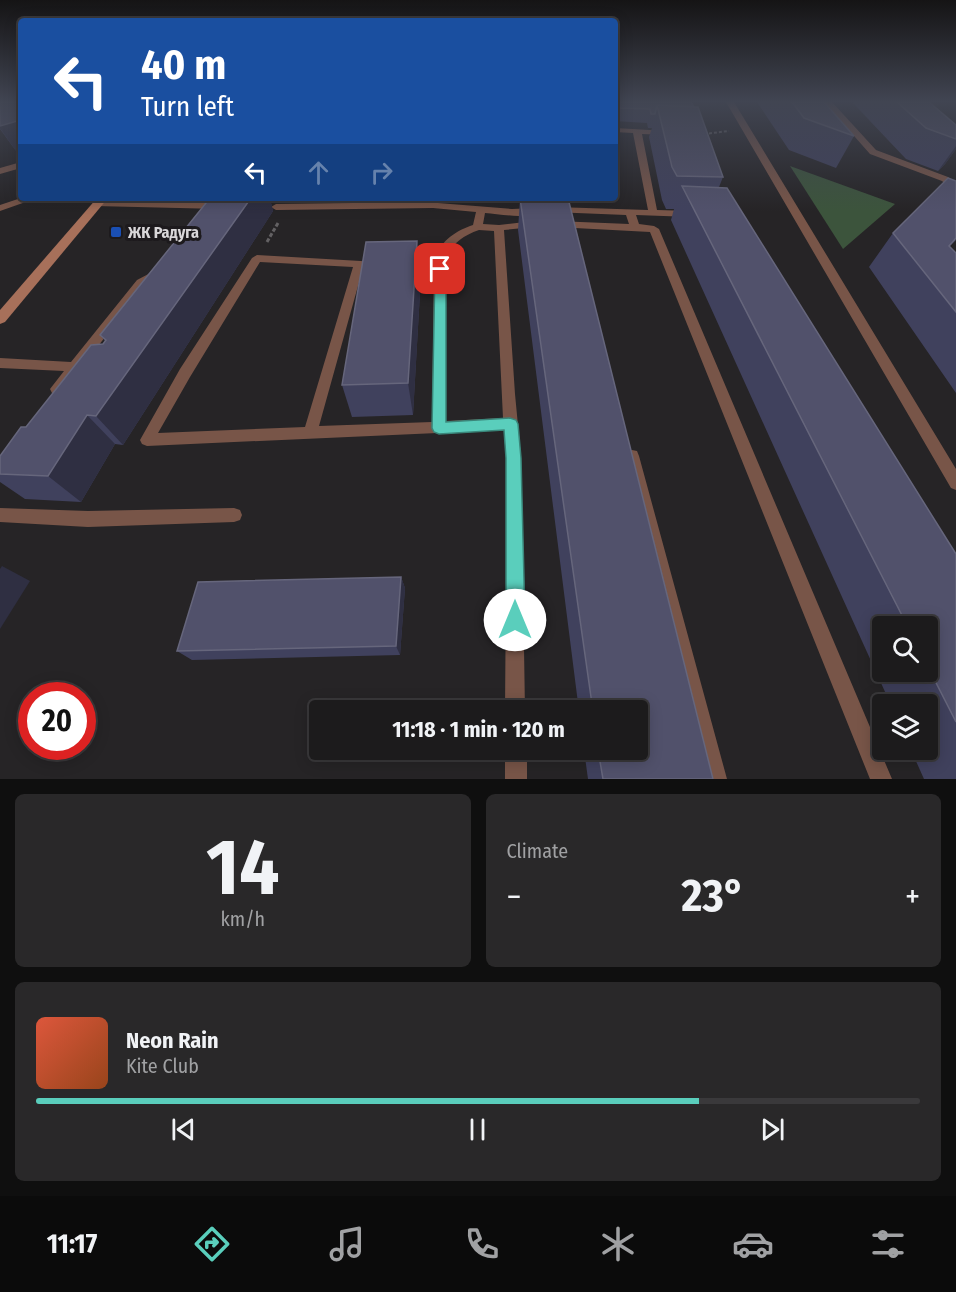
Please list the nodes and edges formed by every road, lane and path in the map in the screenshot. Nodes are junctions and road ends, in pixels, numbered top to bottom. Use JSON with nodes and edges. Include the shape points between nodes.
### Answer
{"nodes":[{"id":1,"x":639,"y":138,"type":"edge"},
{"id":2,"x":752,"y":138,"type":"edge"},
{"id":3,"x":861,"y":138,"type":"edge"},
{"id":4,"x":18,"y":166,"type":"edge"},
{"id":5,"x":0,"y":171,"type":"edge"},
{"id":6,"x":956,"y":190,"type":"edge"},
{"id":7,"x":22,"y":201,"type":"edge"},
{"id":8,"x":100,"y":201,"type":"edge"},
{"id":9,"x":495,"y":201,"type":"edge"},
{"id":10,"x":576,"y":201,"type":"edge"},
{"id":11,"x":290,"y":202,"type":"edge"},
{"id":12,"x":356,"y":202,"type":"edge"},
{"id":13,"x":434,"y":202,"type":"edge"},
{"id":14,"x":276,"y":207,"type":"dead end"},
{"id":15,"x":0,"y":208,"type":"edge"},
{"id":16,"x":221,"y":209,"type":"edge"},
{"id":17,"x":488,"y":210,"type":"junction"},
{"id":18,"x":630,"y":211,"type":"junction"},
{"id":19,"x":654,"y":213,"type":"junction"},
{"id":20,"x":707,"y":215,"type":"edge"},
{"id":21,"x":574,"y":223,"type":"junction"},
{"id":22,"x":478,"y":227,"type":"junction"},
{"id":23,"x":635,"y":227,"type":"junction"},
{"id":24,"x":499,"y":228,"type":"junction"},
{"id":25,"x":257,"y":258,"type":"junction"},
{"id":26,"x":359,"y":264,"type":"junction"},
{"id":27,"x":167,"y":267,"type":"edge"},
{"id":28,"x":440,"y":269,"type":"junction"},
{"id":29,"x":0,"y":319,"type":"edge"},
{"id":30,"x":0,"y":363,"type":"edge"},
{"id":31,"x":73,"y":367,"type":"junction"},
{"id":32,"x":96,"y":368,"type":"edge"},
{"id":33,"x":170,"y":372,"type":"dead end"},
{"id":34,"x":185,"y":374,"type":"junction"},
{"id":35,"x":47,"y":402,"type":"edge"},
{"id":36,"x":510,"y":424,"type":"junction"},
{"id":37,"x":439,"y":428,"type":"junction"},
{"id":38,"x":310,"y":434,"type":"junction"},
{"id":39,"x":629,"y":444,"type":"edge"},
{"id":40,"x":956,"y":483,"type":"edge"},
{"id":41,"x":0,"y":515,"type":"edge"},
{"id":42,"x":234,"y":515,"type":"dead end"},
{"id":43,"x":515,"y":700,"type":"edge"},
{"id":44,"x":516,"y":760,"type":"edge"},
{"id":45,"x":516,"y":779,"type":"edge"},
{"id":46,"x":716,"y":779,"type":"edge"},
{"id":47,"x":881,"y":779,"type":"edge"}],
"edges":[{"from":1,"to":19,"type":"lane"},
{"from":2,"to":40,"type":"lane"},
{"from":3,"to":6,"type":"lane","via":[[873,152],[945,178]]},
{"from":4,"to":5,"type":"lane"},
{"from":7,"to":15,"type":"street"},
{"from":8,"to":16,"type":"lane"},
{"from":8,"to":29,"type":"main road"},
{"from":9,"to":17,"type":"lane"},
{"from":10,"to":21,"type":"lane"},
{"from":11,"to":12,"type":"lane"},
{"from":11,"to":14,"type":"lane"},
{"from":11,"to":25,"type":"path"},
{"from":12,"to":13,"type":"lane"},
{"from":13,"to":17,"type":"lane"},
{"from":17,"to":21,"type":"lane"},
{"from":17,"to":22,"type":"lane"},
{"from":18,"to":19,"type":"lane"},
{"from":18,"to":21,"type":"lane"},
{"from":18,"to":23,"type":"lane"},
{"from":19,"to":20,"type":"lane"},
{"from":21,"to":23,"type":"lane"},
{"from":21,"to":24,"type":"lane"},
{"from":22,"to":24,"type":"lane"},
{"from":22,"to":28,"type":"lane","via":[[464,231],[443,249]]},
{"from":23,"to":47,"type":"lane","via":[[654,229]]},
{"from":24,"to":36,"type":"lane"},
{"from":25,"to":26,"type":"lane"},
{"from":25,"to":34,"type":"lane"},
{"from":26,"to":28,"type":"lane"},
{"from":26,"to":38,"type":"lane"},
{"from":27,"to":31,"type":"lane","via":[[141,283]]},
{"from":28,"to":37,"type":"lane"},
{"from":30,"to":31,"type":"lane"},
{"from":31,"to":32,"type":"lane"},
{"from":31,"to":35,"type":"lane"},
{"from":33,"to":34,"type":"lane"},
{"from":34,"to":38,"type":"lane","via":[[147,440]]},
{"from":36,"to":37,"type":"lane"},
{"from":36,"to":43,"type":"lane","via":[[514,469]]},
{"from":37,"to":38,"type":"lane"},
{"from":39,"to":46,"type":"lane"},
{"from":41,"to":42,"type":"lane","via":[[88,519]]},
{"from":44,"to":45,"type":"lane"}]}
